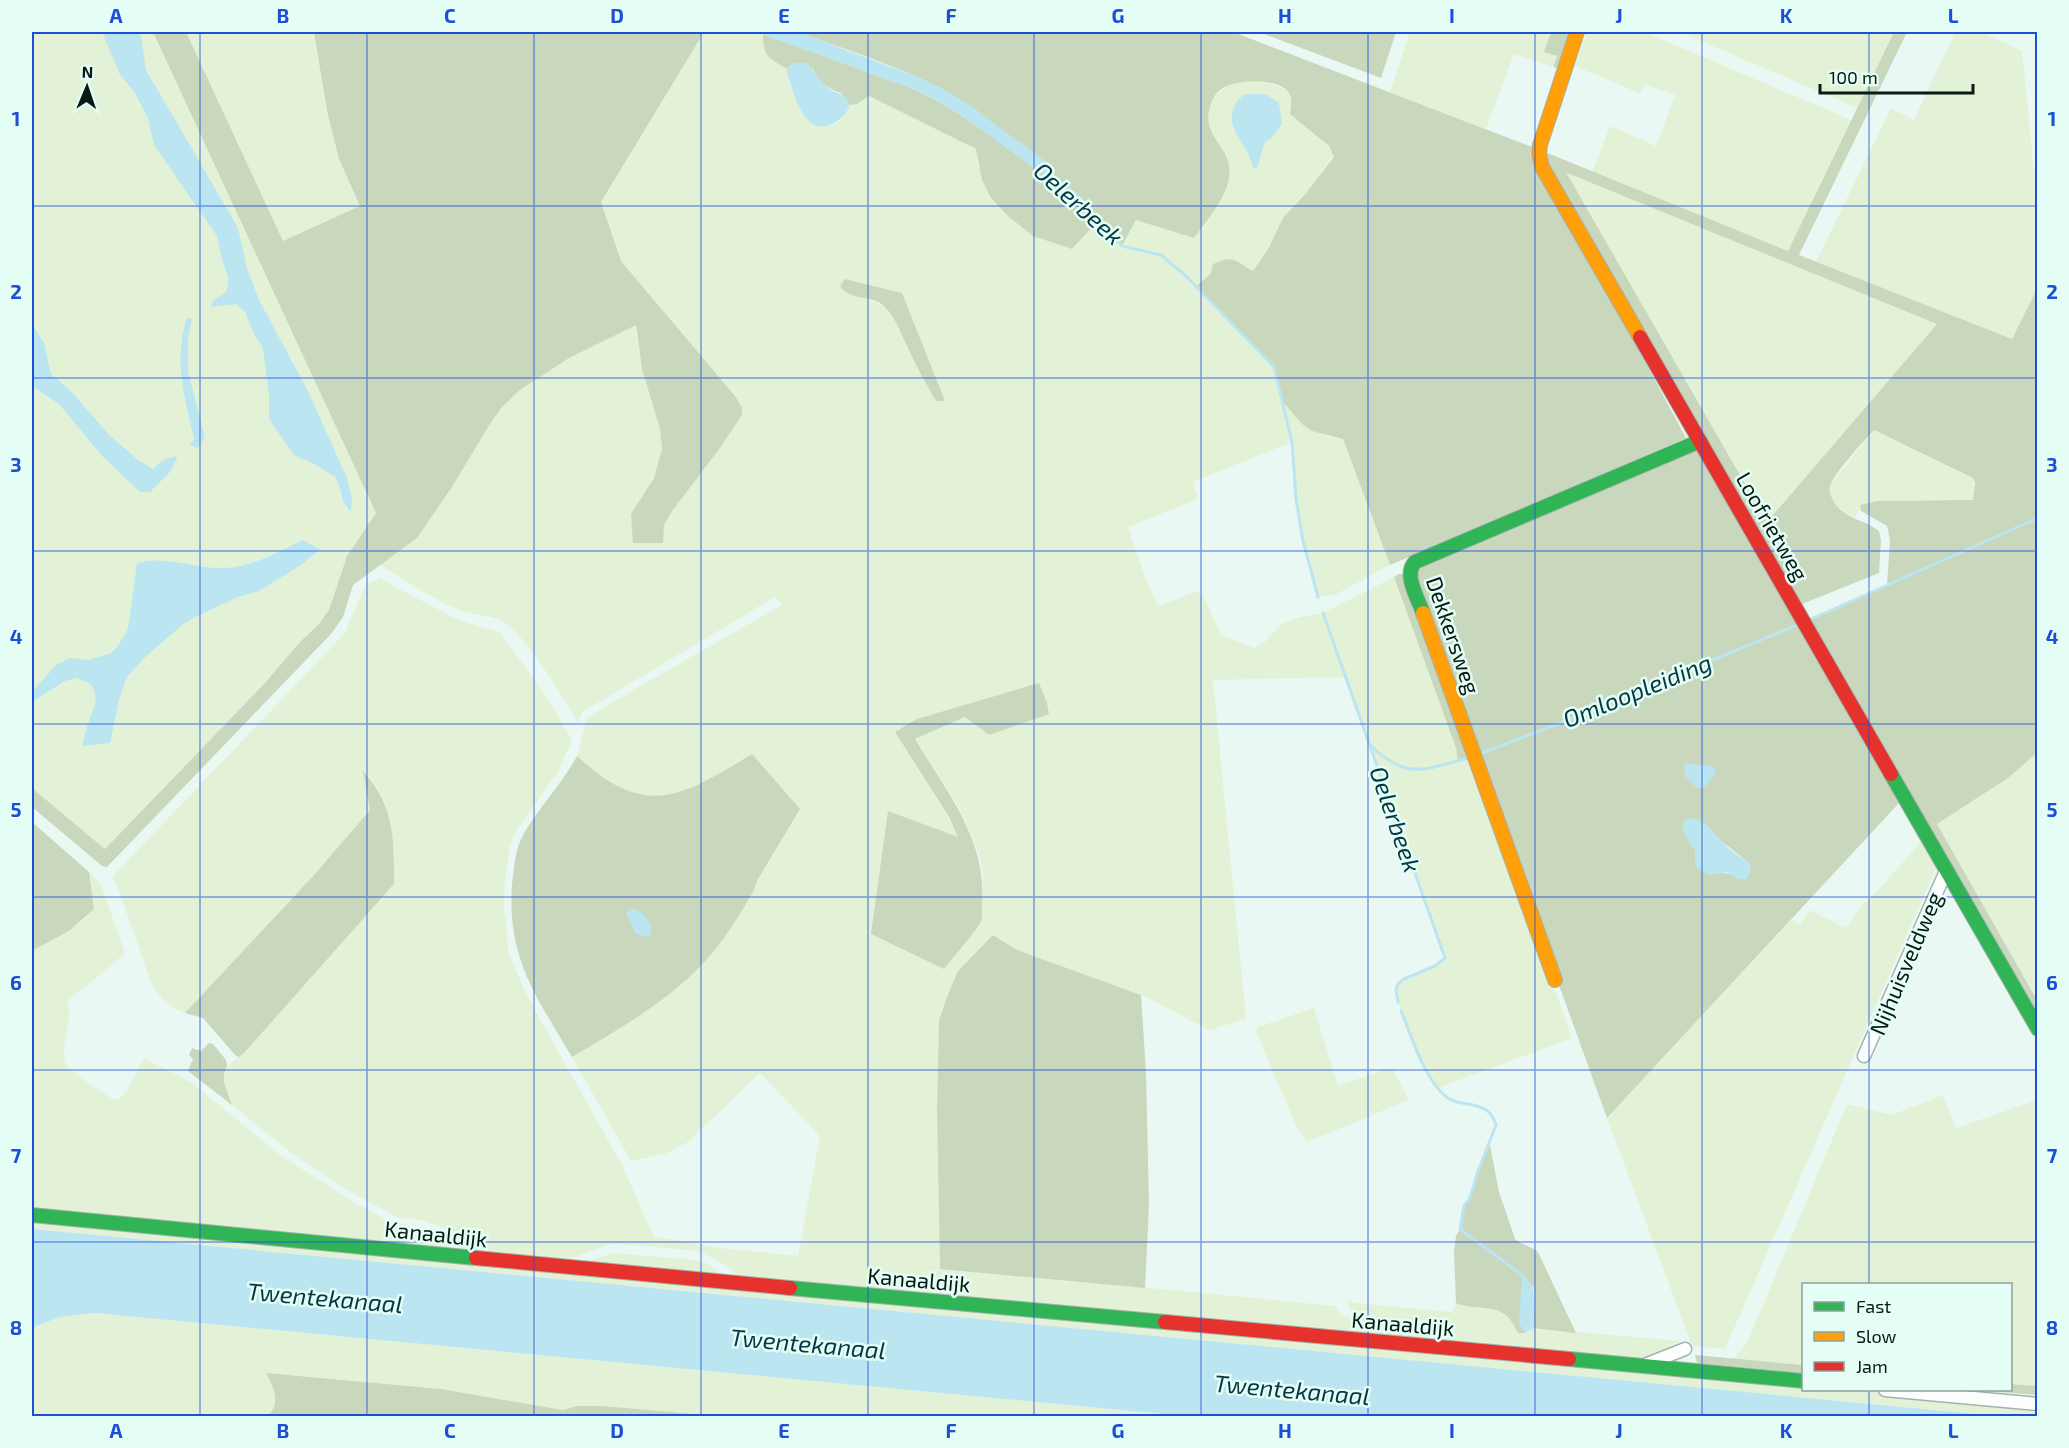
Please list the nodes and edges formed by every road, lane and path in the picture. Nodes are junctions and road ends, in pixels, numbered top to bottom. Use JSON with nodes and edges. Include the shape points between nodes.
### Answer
{"nodes":[{"id":1,"x":1576,"y":32,"type":"edge"},
{"id":2,"x":1700,"y":441,"type":"junction"},
{"id":3,"x":1946,"y":871,"type":"junction"},
{"id":4,"x":1555,"y":980,"type":"dead end"},
{"id":5,"x":2037,"y":1029,"type":"edge"},
{"id":6,"x":1864,"y":1056,"type":"dead end"},
{"id":7,"x":32,"y":1215,"type":"edge"},
{"id":8,"x":1642,"y":1366,"type":"junction"},
{"id":9,"x":1696,"y":1371,"type":"junction"},
{"id":10,"x":1802,"y":1381,"type":"edge"},
{"id":11,"x":1905,"y":1391,"type":"edge"},
{"id":12,"x":2037,"y":1404,"type":"edge"}],
"edges":[{"from":1,"to":2,"type":"street","name":"Loofrietweg","via":[[1542,134],[1540,160]]},
{"from":2,"to":3,"type":"street","name":"Loofrietweg"},
{"from":2,"to":4,"type":"street","name":"Dekkersweg","via":[[1415,562],[1409,570]]},
{"from":3,"to":5,"type":"street","name":"Loofrietweg"},
{"from":3,"to":6,"type":"street","name":"Nijhuisveldweg"},
{"from":7,"to":8,"type":"street","name":"Kanaaldijk"},
{"from":8,"to":9,"type":"street","name":"Kanaaldijk"},
{"from":8,"to":9,"type":"street","via":[[1687,1351]]},
{"from":9,"to":10,"type":"street","name":"Kanaaldijk"},
{"from":11,"to":12,"type":"street"}]}
